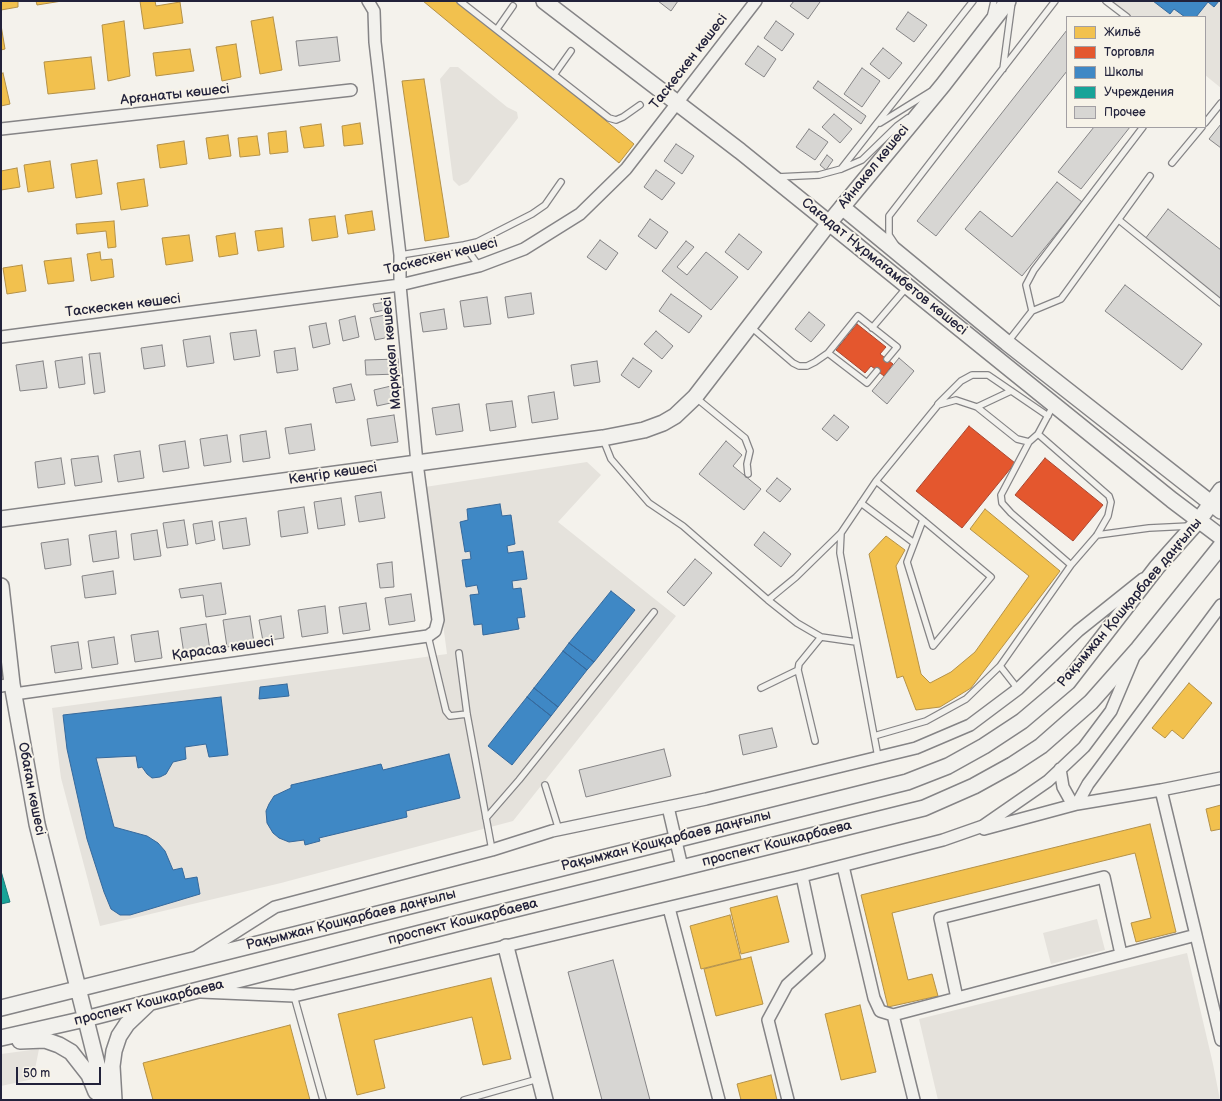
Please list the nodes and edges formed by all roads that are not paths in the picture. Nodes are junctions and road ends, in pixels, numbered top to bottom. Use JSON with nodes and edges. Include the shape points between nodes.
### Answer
{"nodes":[{"id":1,"x":368,"y":1,"type":"edge"},
{"id":2,"x":460,"y":1,"type":"edge"},
{"id":3,"x":544,"y":1,"type":"edge"},
{"id":4,"x":756,"y":1,"type":"edge"},
{"id":5,"x":972,"y":1,"type":"edge"},
{"id":6,"x":994,"y":1,"type":"edge"},
{"id":7,"x":1008,"y":1,"type":"edge"},
{"id":8,"x":1012,"y":1,"type":"edge"},
{"id":9,"x":1055,"y":1,"type":"edge"},
{"id":10,"x":1106,"y":1,"type":"edge"},
{"id":11,"x":513,"y":6,"type":"dead end"},
{"id":12,"x":1126,"y":16,"type":"edge"},
{"id":13,"x":989,"y":25,"type":"junction"},
{"id":14,"x":497,"y":29,"type":"junction"},
{"id":15,"x":571,"y":51,"type":"dead end"},
{"id":16,"x":1002,"y":69,"type":"junction"},
{"id":17,"x":554,"y":75,"type":"junction"},
{"id":18,"x":943,"y":85,"type":"junction"},
{"id":19,"x":352,"y":90,"type":"dead end"},
{"id":20,"x":676,"y":103,"type":"junction"},
{"id":21,"x":1221,"y":103,"type":"edge"},
{"id":22,"x":640,"y":105,"type":"dead end"},
{"id":23,"x":921,"y":109,"type":"junction"},
{"id":24,"x":1206,"y":122,"type":"edge"},
{"id":25,"x":876,"y":125,"type":"junction"},
{"id":26,"x":1142,"y":128,"type":"edge"},
{"id":27,"x":1201,"y":128,"type":"edge"},
{"id":28,"x":1,"y":129,"type":"edge"},
{"id":29,"x":1172,"y":163,"type":"dead end"},
{"id":30,"x":841,"y":169,"type":"junction"},
{"id":31,"x":1150,"y":176,"type":"dead end"},
{"id":32,"x":772,"y":177,"type":"junction"},
{"id":33,"x":560,"y":182,"type":"dead end"},
{"id":34,"x":842,"y":207,"type":"junction"},
{"id":35,"x":1119,"y":220,"type":"junction"},
{"id":36,"x":828,"y":223,"type":"junction"},
{"id":37,"x":464,"y":245,"type":"junction"},
{"id":38,"x":400,"y":255,"type":"junction"},
{"id":39,"x":479,"y":266,"type":"junction"},
{"id":40,"x":400,"y":285,"type":"junction"},
{"id":41,"x":907,"y":286,"type":"junction"},
{"id":42,"x":1221,"y":303,"type":"edge"},
{"id":43,"x":967,"y":310,"type":"junction"},
{"id":44,"x":1032,"y":311,"type":"junction"},
{"id":45,"x":751,"y":327,"type":"junction"},
{"id":46,"x":872,"y":328,"type":"junction"},
{"id":47,"x":1,"y":337,"type":"edge"},
{"id":48,"x":1007,"y":343,"type":"junction"},
{"id":49,"x":828,"y":353,"type":"junction"},
{"id":50,"x":887,"y":359,"type":"dead end"},
{"id":51,"x":877,"y":371,"type":"dead end"},
{"id":52,"x":1011,"y":391,"type":"junction"},
{"id":53,"x":695,"y":397,"type":"junction"},
{"id":54,"x":938,"y":405,"type":"junction"},
{"id":55,"x":977,"y":407,"type":"junction"},
{"id":56,"x":1051,"y":410,"type":"junction"},
{"id":57,"x":663,"y":423,"type":"joint"},
{"id":58,"x":1038,"y":434,"type":"junction"},
{"id":59,"x":603,"y":438,"type":"junction"},
{"id":60,"x":1030,"y":442,"type":"junction"},
{"id":61,"x":417,"y":463,"type":"junction"},
{"id":62,"x":748,"y":474,"type":"dead end"},
{"id":63,"x":876,"y":481,"type":"junction"},
{"id":64,"x":1221,"y":490,"type":"edge"},
{"id":65,"x":861,"y":503,"type":"junction"},
{"id":66,"x":1216,"y":507,"type":"edge"},
{"id":67,"x":1,"y":519,"type":"edge"},
{"id":68,"x":923,"y":520,"type":"junction"},
{"id":69,"x":1196,"y":523,"type":"junction"},
{"id":70,"x":841,"y":533,"type":"junction"},
{"id":71,"x":1097,"y":535,"type":"junction"},
{"id":72,"x":1221,"y":537,"type":"edge"},
{"id":73,"x":914,"y":543,"type":"junction"},
{"id":74,"x":1221,"y":546,"type":"edge"},
{"id":75,"x":1071,"y":565,"type":"junction"},
{"id":76,"x":1158,"y":567,"type":"junction"},
{"id":77,"x":1,"y":586,"type":"edge"},
{"id":78,"x":768,"y":600,"type":"junction"},
{"id":79,"x":1221,"y":605,"type":"edge"},
{"id":80,"x":654,"y":612,"type":"dead end"},
{"id":81,"x":432,"y":633,"type":"junction"},
{"id":82,"x":821,"y":637,"type":"junction"},
{"id":83,"x":856,"y":642,"type":"junction"},
{"id":84,"x":1138,"y":649,"type":"junction"},
{"id":85,"x":459,"y":653,"type":"dead end"},
{"id":86,"x":1000,"y":666,"type":"junction"},
{"id":87,"x":798,"y":670,"type":"junction"},
{"id":88,"x":9,"y":688,"type":"edge"},
{"id":89,"x":761,"y":688,"type":"dead end"},
{"id":90,"x":1018,"y":689,"type":"junction"},
{"id":91,"x":467,"y":714,"type":"junction"},
{"id":92,"x":874,"y":736,"type":"junction"},
{"id":93,"x":815,"y":741,"type":"dead end"},
{"id":94,"x":878,"y":757,"type":"junction"},
{"id":95,"x":1060,"y":769,"type":"junction"},
{"id":96,"x":1221,"y":778,"type":"edge"},
{"id":97,"x":545,"y":784,"type":"dead end"},
{"id":98,"x":1161,"y":790,"type":"junction"},
{"id":99,"x":1075,"y":804,"type":"junction"},
{"id":100,"x":668,"y":807,"type":"junction"},
{"id":101,"x":486,"y":818,"type":"junction"},
{"id":102,"x":559,"y":831,"type":"junction"},
{"id":103,"x":949,"y":838,"type":"junction"},
{"id":104,"x":675,"y":839,"type":"junction"},
{"id":105,"x":492,"y":850,"type":"junction"},
{"id":106,"x":843,"y":866,"type":"junction"},
{"id":107,"x":682,"y":867,"type":"junction"},
{"id":108,"x":802,"y":876,"type":"junction"},
{"id":109,"x":669,"y":908,"type":"junction"},
{"id":110,"x":1196,"y":935,"type":"junction"},
{"id":111,"x":506,"y":947,"type":"junction"},
{"id":112,"x":1121,"y":954,"type":"junction"},
{"id":113,"x":191,"y":961,"type":"junction"},
{"id":114,"x":78,"y":989,"type":"junction"},
{"id":115,"x":193,"y":992,"type":"junction"},
{"id":116,"x":294,"y":996,"type":"junction"},
{"id":117,"x":1216,"y":996,"type":"edge"},
{"id":118,"x":957,"y":998,"type":"junction"},
{"id":119,"x":148,"y":1004,"type":"junction"},
{"id":120,"x":1,"y":1008,"type":"edge"},
{"id":121,"x":893,"y":1015,"type":"junction"},
{"id":122,"x":85,"y":1019,"type":"junction"},
{"id":123,"x":1,"y":1038,"type":"edge"},
{"id":124,"x":1221,"y":1040,"type":"edge"},
{"id":125,"x":1,"y":1043,"type":"edge"},
{"id":126,"x":539,"y":1078,"type":"junction"},
{"id":127,"x":100,"y":1100,"type":"edge"},
{"id":128,"x":106,"y":1100,"type":"edge"},
{"id":129,"x":114,"y":1100,"type":"edge"},
{"id":130,"x":323,"y":1100,"type":"edge"},
{"id":131,"x":464,"y":1100,"type":"edge"},
{"id":132,"x":545,"y":1100,"type":"edge"},
{"id":133,"x":719,"y":1100,"type":"edge"},
{"id":134,"x":788,"y":1100,"type":"edge"},
{"id":135,"x":914,"y":1100,"type":"edge"}],
"edges":[{"from":1,"to":38,"type":"street","name":"Марқакөл көшесі","via":[[374,11],[375,42]]},
{"from":2,"to":14,"type":"lane"},
{"from":3,"to":20,"type":"street","name":"Сағадат Нұрмағамбетов көшесі"},
{"from":4,"to":20,"type":"street","name":"Таскескен көшесі"},
{"from":5,"to":25,"type":"lane"},
{"from":6,"to":13,"type":"lane"},
{"from":7,"to":13,"type":"street","name":"Айнакөл көшесі"},
{"from":8,"to":16,"type":"lane"},
{"from":9,"to":16,"type":"lane"},
{"from":10,"to":12,"type":"lane"},
{"from":11,"to":14,"type":"lane"},
{"from":13,"to":18,"type":"street","name":"Айнакөл көшесі"},
{"from":14,"to":17,"type":"lane"},
{"from":15,"to":17,"type":"lane"},
{"from":16,"to":43,"type":"lane","via":[[889,216],[889,235],[894,243],[951,289]]},
{"from":17,"to":22,"type":"lane","via":[[610,118],[616,120],[623,117]]},
{"from":18,"to":23,"type":"street","name":"Айнакөл көшесі"},
{"from":18,"to":25,"type":"lane"},
{"from":19,"to":28,"type":"street","name":"Арғанаты көшесі"},
{"from":20,"to":32,"type":"street","name":"Сағадат Нұрмағамбетов көшесі"},
{"from":20,"to":39,"type":"street","name":"Таскескен көшесі","via":[[626,169],[580,214],[524,249]]},
{"from":21,"to":24,"type":"lane"},
{"from":23,"to":30,"type":"lane","via":[[896,126],[862,160]]},
{"from":23,"to":34,"type":"street","name":"Айнакөл көшесі"},
{"from":25,"to":30,"type":"lane"},
{"from":26,"to":44,"type":"lane","via":[[1034,270],[1026,285]]},
{"from":27,"to":29,"type":"lane"},
{"from":30,"to":32,"type":"lane","via":[[818,175]]},
{"from":31,"to":35,"type":"lane"},
{"from":32,"to":36,"type":"street","name":"Сағадат Нұрмағамбетов көшесі"},
{"from":33,"to":37,"type":"lane","via":[[545,205],[532,214],[476,242]]},
{"from":34,"to":36,"type":"street","name":"Айнакөл көшесі"},
{"from":34,"to":43,"type":"street","name":"Сағадат Нұрмағамбетов көшесі"},
{"from":35,"to":42,"type":"lane"},
{"from":35,"to":44,"type":"lane","via":[[1061,299]]},
{"from":36,"to":41,"type":"street","name":"Сағадат Нұрмағамбетов көшесі"},
{"from":36,"to":45,"type":"street","name":"Айнакөл көшесі"},
{"from":37,"to":38,"type":"lane"},
{"from":37,"to":39,"type":"lane"},
{"from":38,"to":40,"type":"street","name":"Марқакөл көшесі"},
{"from":39,"to":40,"type":"street","name":"Таскескен көшесі"},
{"from":40,"to":47,"type":"street","name":"Таскескен көшесі"},
{"from":40,"to":61,"type":"street","name":"Марқакөл көшесі"},
{"from":41,"to":46,"type":"lane"},
{"from":41,"to":56,"type":"street","name":"Сағадат Нұрмағамбетов көшесі"},
{"from":43,"to":48,"type":"street","name":"Сағадат Нұрмағамбетов көшесі"},
{"from":44,"to":48,"type":"lane"},
{"from":45,"to":49,"type":"lane","via":[[799,366],[811,364]]},
{"from":45,"to":53,"type":"street","name":"Айнакөл көшесі"},
{"from":46,"to":49,"type":"lane","via":[[858,316]]},
{"from":46,"to":50,"type":"lane","via":[[897,347]]},
{"from":48,"to":66,"type":"street","name":"Сағадат Нұрмағамбетов көшесі"},
{"from":49,"to":51,"type":"lane","via":[[867,383]]},
{"from":52,"to":54,"type":"lane","via":[[988,375],[972,375],[961,381]]},
{"from":52,"to":55,"type":"lane"},
{"from":52,"to":56,"type":"lane"},
{"from":53,"to":57,"type":"street","name":"Айнакөл көшесі","via":[[676,416]]},
{"from":53,"to":62,"type":"lane","via":[[745,438],[750,451]]},
{"from":54,"to":55,"type":"lane","via":[[956,400]]},
{"from":54,"to":63,"type":"lane"},
{"from":55,"to":60,"type":"lane","via":[[1018,439]]},
{"from":56,"to":58,"type":"lane"},
{"from":56,"to":69,"type":"street","name":"Сағадат Нұрмағамбетов көшесі"},
{"from":57,"to":59,"type":"street","name":"Кеңгір көшесі","via":[[644,430]]},
{"from":58,"to":60,"type":"lane"},
{"from":58,"to":71,"type":"lane","via":[[1109,496],[1111,502],[1108,516]]},
{"from":59,"to":61,"type":"street","name":"Кеңгір көшесі"},
{"from":59,"to":78,"type":"lane","via":[[611,459],[649,503],[683,526]]},
{"from":60,"to":75,"type":"lane","via":[[1001,495],[1002,502],[1011,513]]},
{"from":61,"to":67,"type":"street","name":"Кеңгір көшесі"},
{"from":61,"to":81,"type":"street","name":"Марқакөл көшесі","via":[[438,620]]},
{"from":63,"to":65,"type":"lane"},
{"from":63,"to":68,"type":"lane"},
{"from":64,"to":66,"type":"street","name":"Рақымжан Қошқарбаев даңғылы"},
{"from":65,"to":70,"type":"lane"},
{"from":65,"to":73,"type":"lane"},
{"from":66,"to":69,"type":"street","name":"Рақымжан Қошқарбаев даңғылы"},
{"from":68,"to":73,"type":"lane"},
{"from":68,"to":73,"type":"lane","via":[[991,577],[933,646],[907,562]]},
{"from":69,"to":71,"type":"lane"},
{"from":69,"to":72,"type":"street","name":"Сағадат Нұрмағамбетов көшесі"},
{"from":69,"to":76,"type":"street","name":"Рақымжан Қошқарбаев даңғылы"},
{"from":70,"to":78,"type":"lane"},
{"from":70,"to":83,"type":"lane","via":[[840,553]]},
{"from":71,"to":75,"type":"lane"},
{"from":74,"to":84,"type":"street"},
{"from":75,"to":86,"type":"lane"},
{"from":76,"to":90,"type":"street","via":[[1078,632]]},
{"from":76,"to":104,"type":"street","name":"Рақымжан Қошқарбаев даңғылы","via":[[1068,682],[1022,721],[984,746],[948,766],[907,782]]},
{"from":77,"to":88,"type":"street","name":"Обаған көшесі"},
{"from":78,"to":82,"type":"lane"},
{"from":79,"to":99,"type":"street"},
{"from":80,"to":101,"type":"lane"},
{"from":81,"to":88,"type":"street","name":"Қарасаз көшесі"},
{"from":81,"to":91,"type":"lane","via":[[439,689],[446,711],[450,716]]},
{"from":82,"to":83,"type":"lane"},
{"from":82,"to":87,"type":"lane","via":[[799,664]]},
{"from":83,"to":92,"type":"lane"},
{"from":84,"to":95,"type":"street","via":[[1111,711],[1084,747]]},
{"from":84,"to":107,"type":"street","name":"проспект Кошкарбаева","via":[[1091,702],[1041,746],[974,786],[924,808]]},
{"from":85,"to":91,"type":"lane"},
{"from":86,"to":90,"type":"lane"},
{"from":86,"to":92,"type":"lane","via":[[966,699],[926,721]]},
{"from":87,"to":89,"type":"lane"},
{"from":87,"to":93,"type":"lane"},
{"from":88,"to":114,"type":"street","name":"Обаған көшесі","via":[[37,824]]},
{"from":90,"to":94,"type":"street","via":[[970,725],[916,748]]},
{"from":91,"to":101,"type":"lane"},
{"from":92,"to":94,"type":"lane"},
{"from":94,"to":100,"type":"street"},
{"from":95,"to":99,"type":"street","via":[[1063,787]]},
{"from":95,"to":103,"type":"street","via":[[1029,796],[983,826]]},
{"from":96,"to":98,"type":"street"},
{"from":97,"to":102,"type":"lane"},
{"from":98,"to":99,"type":"street"},
{"from":98,"to":110,"type":"street"},
{"from":99,"to":103,"type":"street"},
{"from":100,"to":102,"type":"street"},
{"from":100,"to":104,"type":"street"},
{"from":101,"to":105,"type":"lane"},
{"from":102,"to":105,"type":"street"},
{"from":103,"to":106,"type":"street"},
{"from":104,"to":107,"type":"street"},
{"from":104,"to":113,"type":"street","name":"Рақымжан Қошқарбаев даңғылы"},
{"from":105,"to":113,"type":"street","via":[[275,907]]},
{"from":106,"to":108,"type":"street"},
{"from":106,"to":121,"type":"street","via":[[874,998],[880,1011]]},
{"from":107,"to":115,"type":"street","name":"проспект Кошкарбаева"},
{"from":108,"to":109,"type":"street"},
{"from":108,"to":134,"type":"street","via":[[819,956],[787,985],[768,1020]]},
{"from":109,"to":111,"type":"street"},
{"from":109,"to":133,"type":"street"},
{"from":110,"to":112,"type":"street"},
{"from":110,"to":117,"type":"street"},
{"from":111,"to":116,"type":"street"},
{"from":111,"to":126,"type":"street"},
{"from":112,"to":118,"type":"street"},
{"from":112,"to":118,"type":"street","via":[[1104,877],[940,918]]},
{"from":113,"to":114,"type":"street","name":"Рақымжан Қошқарбаев даңғылы"},
{"from":114,"to":120,"type":"street","name":"Рақымжан Қошқарбаев даңғылы"},
{"from":114,"to":122,"type":"street","name":"Обаған көшесі"},
{"from":115,"to":116,"type":"street"},
{"from":115,"to":119,"type":"street","name":"проспект Кошкарбаева"},
{"from":116,"to":130,"type":"lane"},
{"from":117,"to":124,"type":"street"},
{"from":118,"to":121,"type":"street"},
{"from":119,"to":122,"type":"street","name":"проспект Кошкарбаева"},
{"from":119,"to":129,"type":"street","via":[[127,1024],[119,1036],[112,1066]]},
{"from":121,"to":135,"type":"street"},
{"from":122,"to":123,"type":"street","name":"проспект Кошкарбаева"},
{"from":122,"to":128,"type":"street","name":"Обаған көшесі"},
{"from":125,"to":127,"type":"street","via":[[45,1040],[59,1045],[71,1052],[81,1064]]},
{"from":126,"to":131,"type":"lane"},
{"from":126,"to":132,"type":"street"}]}
